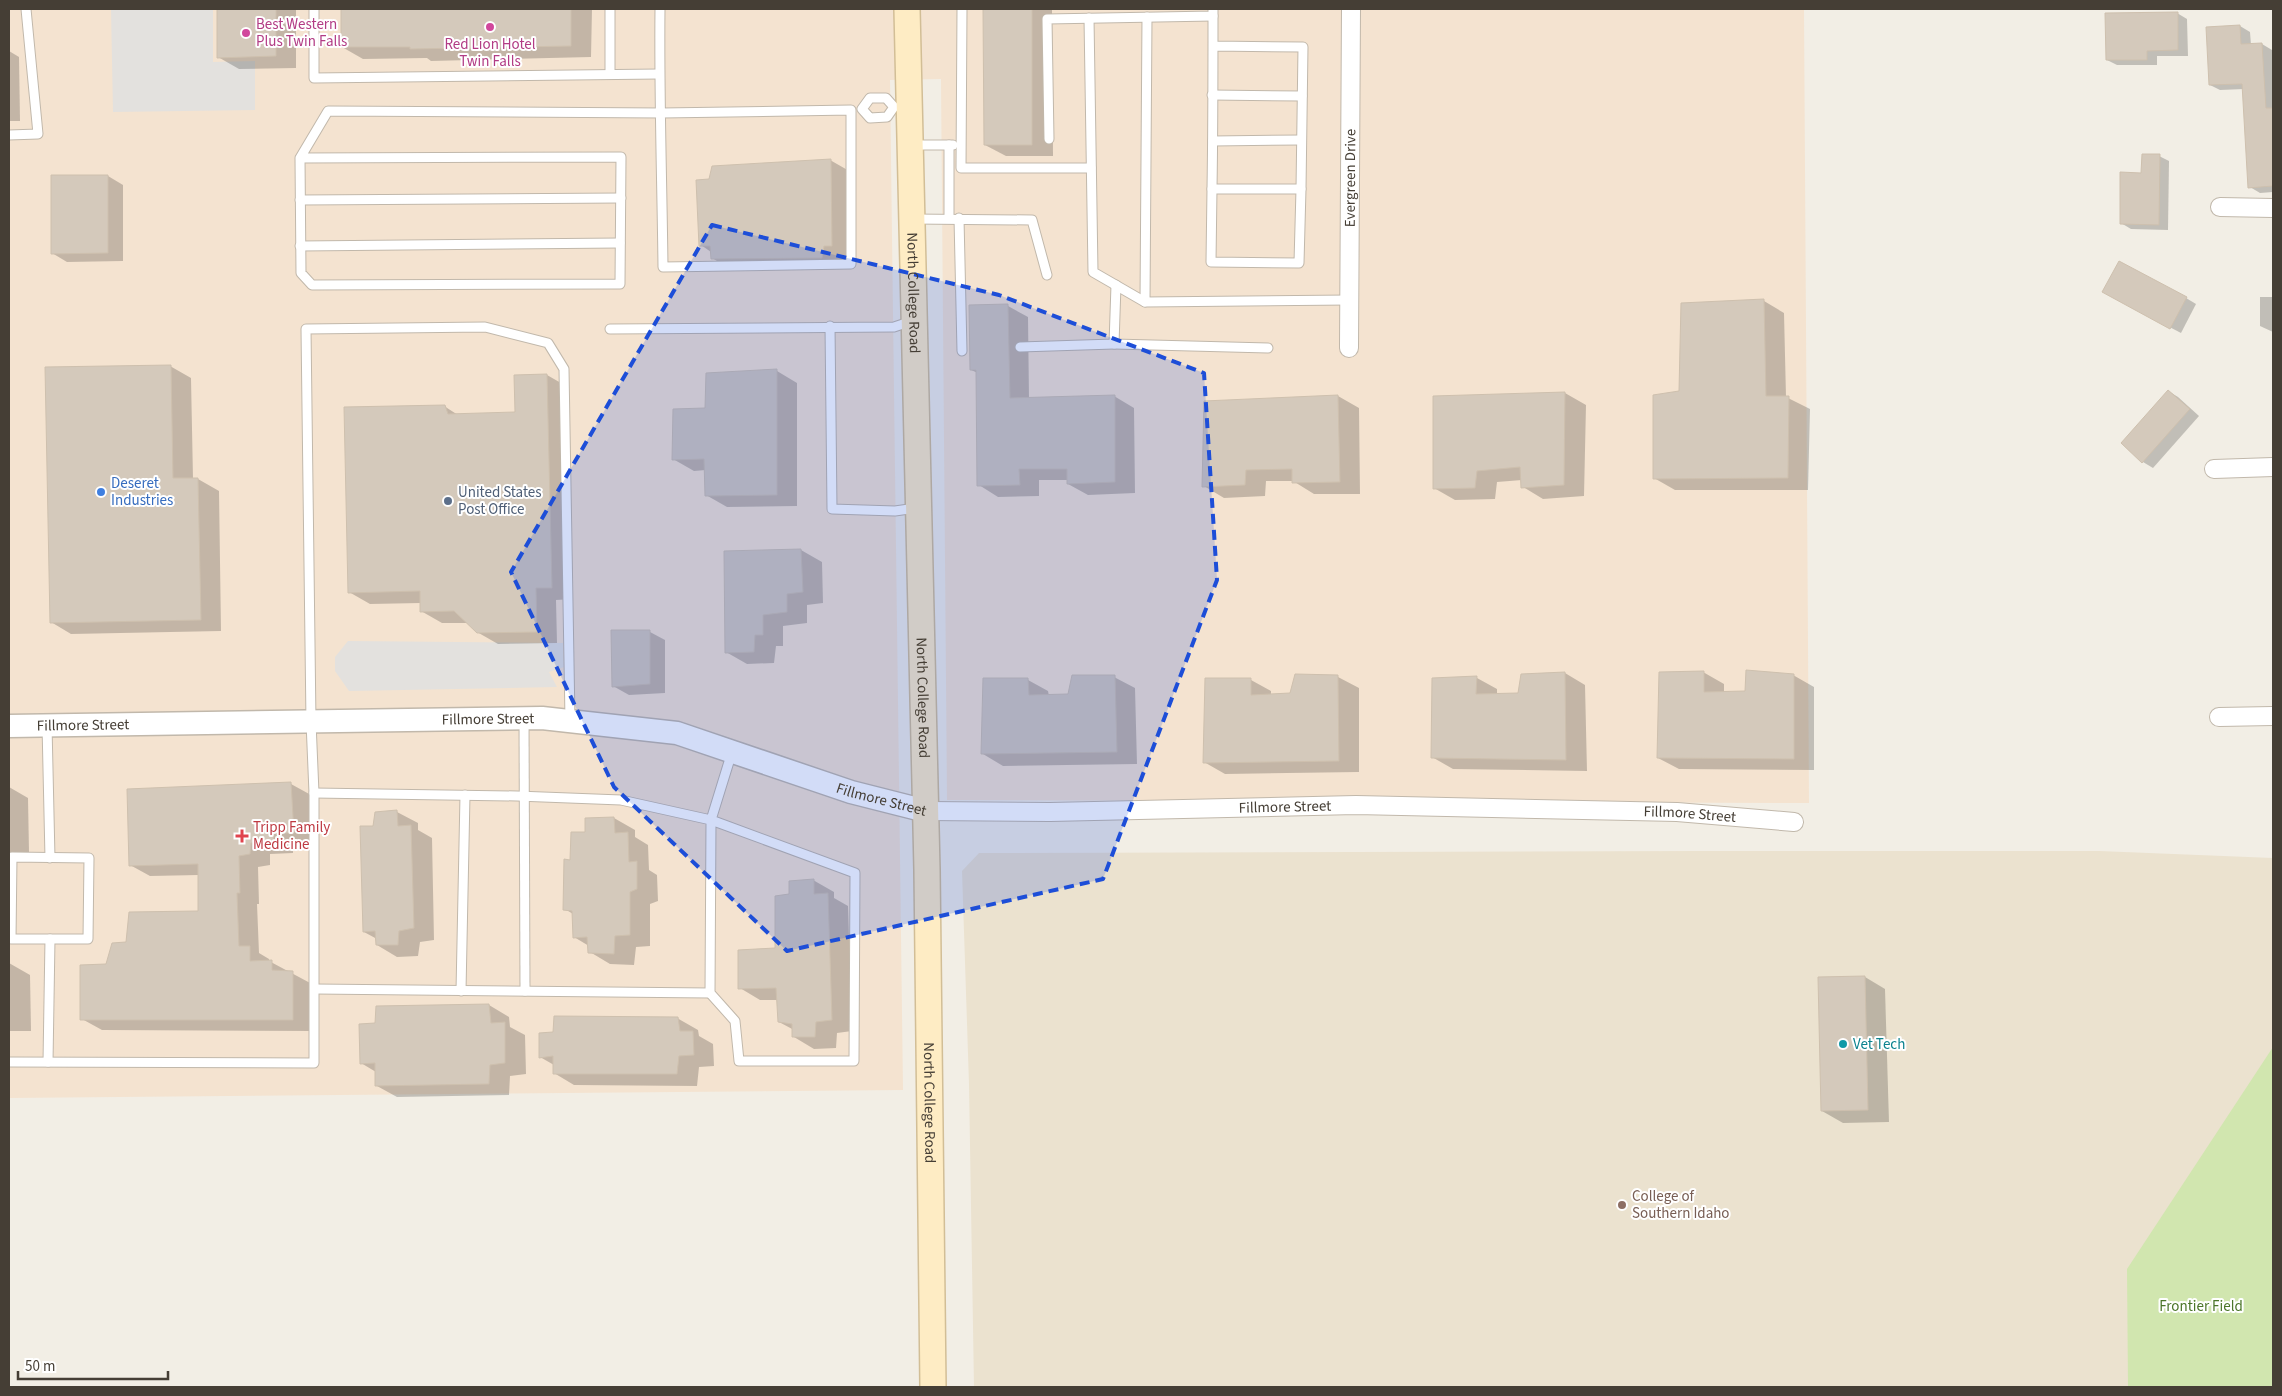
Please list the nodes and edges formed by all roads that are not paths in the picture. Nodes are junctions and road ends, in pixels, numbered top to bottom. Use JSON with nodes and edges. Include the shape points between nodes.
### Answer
{"nodes":[{"id":1,"x":26,"y":9,"type":"edge"},
{"id":2,"x":314,"y":9,"type":"edge"},
{"id":3,"x":610,"y":9,"type":"edge"},
{"id":4,"x":660,"y":9,"type":"edge"},
{"id":5,"x":907,"y":9,"type":"edge"},
{"id":6,"x":962,"y":9,"type":"edge"},
{"id":7,"x":1351,"y":9,"type":"edge"},
{"id":8,"x":1213,"y":12,"type":"edge"},
{"id":9,"x":1147,"y":17,"type":"junction"},
{"id":10,"x":1089,"y":18,"type":"junction"},
{"id":11,"x":1213,"y":46,"type":"junction"},
{"id":12,"x":610,"y":74,"type":"junction"},
{"id":13,"x":660,"y":74,"type":"junction"},
{"id":14,"x":1212,"y":95,"type":"junction"},
{"id":15,"x":1302,"y":96,"type":"junction"},
{"id":16,"x":902,"y":107,"type":"junction"},
{"id":17,"x":862,"y":109,"type":"junction"},
{"id":18,"x":851,"y":110,"type":"junction"},
{"id":19,"x":662,"y":112,"type":"junction"},
{"id":20,"x":9,"y":135,"type":"edge"},
{"id":21,"x":1049,"y":140,"type":"dead end"},
{"id":22,"x":1213,"y":140,"type":"junction"},
{"id":23,"x":1301,"y":140,"type":"junction"},
{"id":24,"x":910,"y":145,"type":"junction"},
{"id":25,"x":949,"y":145,"type":"junction"},
{"id":26,"x":961,"y":145,"type":"junction"},
{"id":27,"x":300,"y":158,"type":"junction"},
{"id":28,"x":1091,"y":168,"type":"junction"},
{"id":29,"x":1212,"y":189,"type":"junction"},
{"id":30,"x":1301,"y":189,"type":"junction"},
{"id":31,"x":621,"y":198,"type":"junction"},
{"id":32,"x":300,"y":200,"type":"junction"},
{"id":33,"x":2220,"y":207,"type":"dead end"},
{"id":34,"x":2273,"y":208,"type":"edge"},
{"id":35,"x":949,"y":218,"type":"junction"},
{"id":36,"x":960,"y":218,"type":"junction"},
{"id":37,"x":912,"y":219,"type":"junction"},
{"id":38,"x":620,"y":243,"type":"junction"},
{"id":39,"x":300,"y":246,"type":"junction"},
{"id":40,"x":1047,"y":275,"type":"dead end"},
{"id":41,"x":1116,"y":285,"type":"junction"},
{"id":42,"x":1349,"y":300,"type":"junction"},
{"id":43,"x":1145,"y":302,"type":"junction"},
{"id":44,"x":914,"y":320,"type":"junction"},
{"id":45,"x":830,"y":326,"type":"junction"},
{"id":46,"x":610,"y":329,"type":"dead end"},
{"id":47,"x":1114,"y":344,"type":"junction"},
{"id":48,"x":1020,"y":346,"type":"dead end"},
{"id":49,"x":1268,"y":348,"type":"dead end"},
{"id":50,"x":1349,"y":348,"type":"dead end"},
{"id":51,"x":962,"y":351,"type":"dead end"},
{"id":52,"x":2273,"y":468,"type":"edge"},
{"id":53,"x":2214,"y":469,"type":"dead end"},
{"id":54,"x":919,"y":508,"type":"junction"},
{"id":55,"x":2273,"y":716,"type":"edge"},
{"id":56,"x":2219,"y":717,"type":"dead end"},
{"id":57,"x":524,"y":718,"type":"junction"},
{"id":58,"x":570,"y":721,"type":"junction"},
{"id":59,"x":311,"y":722,"type":"junction"},
{"id":60,"x":47,"y":725,"type":"junction"},
{"id":61,"x":9,"y":726,"type":"edge"},
{"id":62,"x":732,"y":752,"type":"junction"},
{"id":63,"x":314,"y":793,"type":"junction"},
{"id":64,"x":465,"y":795,"type":"junction"},
{"id":65,"x":524,"y":796,"type":"junction"},
{"id":66,"x":926,"y":811,"type":"junction"},
{"id":67,"x":711,"y":820,"type":"junction"},
{"id":68,"x":1794,"y":822,"type":"dead end"},
{"id":69,"x":50,"y":858,"type":"junction"},
{"id":70,"x":50,"y":939,"type":"junction"},
{"id":71,"x":315,"y":990,"type":"junction"},
{"id":72,"x":461,"y":991,"type":"junction"},
{"id":73,"x":525,"y":992,"type":"junction"},
{"id":74,"x":710,"y":993,"type":"junction"},
{"id":75,"x":9,"y":1062,"type":"edge"},
{"id":76,"x":48,"y":1062,"type":"junction"},
{"id":77,"x":933,"y":1387,"type":"edge"}],
"edges":[{"from":1,"to":20,"type":"lane","via":[[38,134]]},
{"from":2,"to":12,"type":"lane","via":[[314,78]]},
{"from":3,"to":12,"type":"lane"},
{"from":4,"to":13,"type":"lane"},
{"from":5,"to":16,"type":"main road","name":"North College Road"},
{"from":6,"to":26,"type":"lane"},
{"from":7,"to":42,"type":"street","name":"Evergreen Drive"},
{"from":8,"to":9,"type":"lane"},
{"from":8,"to":11,"type":"lane"},
{"from":9,"to":10,"type":"lane"},
{"from":9,"to":43,"type":"lane"},
{"from":10,"to":21,"type":"lane","via":[[1047,19]]},
{"from":10,"to":28,"type":"lane"},
{"from":11,"to":14,"type":"lane"},
{"from":11,"to":15,"type":"lane","via":[[1303,46]]},
{"from":12,"to":13,"type":"lane"},
{"from":13,"to":19,"type":"lane"},
{"from":14,"to":15,"type":"lane"},
{"from":14,"to":22,"type":"lane"},
{"from":15,"to":23,"type":"lane"},
{"from":16,"to":17,"type":"lane","via":[[888,118],[870,118]]},
{"from":16,"to":17,"type":"lane","via":[[886,98],[870,98]]},
{"from":16,"to":24,"type":"main road","name":"North College Road"},
{"from":17,"to":18,"type":"lane"},
{"from":18,"to":19,"type":"lane"},
{"from":18,"to":19,"type":"lane","via":[[851,264],[693,267],[663,267]]},
{"from":19,"to":27,"type":"lane","via":[[328,112]]},
{"from":22,"to":23,"type":"lane"},
{"from":22,"to":29,"type":"lane"},
{"from":23,"to":30,"type":"lane"},
{"from":24,"to":25,"type":"lane"},
{"from":24,"to":37,"type":"main road","name":"North College Road"},
{"from":25,"to":26,"type":"lane"},
{"from":25,"to":35,"type":"lane"},
{"from":26,"to":28,"type":"lane","via":[[961,168]]},
{"from":27,"to":31,"type":"lane","via":[[621,157]]},
{"from":27,"to":32,"type":"lane"},
{"from":28,"to":41,"type":"lane","via":[[1093,272]]},
{"from":29,"to":30,"type":"lane"},
{"from":29,"to":30,"type":"lane","via":[[1211,262],[1299,264]]},
{"from":31,"to":32,"type":"lane"},
{"from":31,"to":38,"type":"lane"},
{"from":32,"to":39,"type":"lane"},
{"from":33,"to":34,"type":"street"},
{"from":35,"to":36,"type":"lane"},
{"from":35,"to":37,"type":"lane"},
{"from":36,"to":40,"type":"lane","via":[[1032,220]]},
{"from":36,"to":51,"type":"lane"},
{"from":37,"to":44,"type":"main road","name":"North College Road"},
{"from":38,"to":39,"type":"lane"},
{"from":38,"to":39,"type":"lane","via":[[620,284],[312,285],[301,274]]},
{"from":41,"to":43,"type":"lane"},
{"from":41,"to":47,"type":"lane"},
{"from":42,"to":43,"type":"lane"},
{"from":42,"to":50,"type":"street","name":"Evergreen Drive"},
{"from":44,"to":45,"type":"lane","via":[[894,327]]},
{"from":44,"to":54,"type":"main road","name":"North College Road"},
{"from":45,"to":46,"type":"lane"},
{"from":45,"to":54,"type":"lane","via":[[832,509],[895,512]]},
{"from":47,"to":48,"type":"lane"},
{"from":47,"to":49,"type":"lane"},
{"from":52,"to":53,"type":"street"},
{"from":54,"to":66,"type":"main road","name":"North College Road"},
{"from":55,"to":56,"type":"street"},
{"from":57,"to":58,"type":"street","name":"Fillmore Street"},
{"from":57,"to":59,"type":"street","name":"Fillmore Street"},
{"from":57,"to":65,"type":"lane"},
{"from":58,"to":59,"type":"lane","via":[[564,369],[548,344],[485,327],[306,329]]},
{"from":58,"to":62,"type":"street","name":"Fillmore Street","via":[[677,733]]},
{"from":59,"to":60,"type":"street","name":"Fillmore Street"},
{"from":59,"to":63,"type":"lane"},
{"from":60,"to":61,"type":"street","name":"Fillmore Street"},
{"from":60,"to":69,"type":"lane"},
{"from":62,"to":66,"type":"street","name":"Fillmore Street","via":[[851,792]]},
{"from":62,"to":67,"type":"lane"},
{"from":63,"to":64,"type":"lane"},
{"from":63,"to":71,"type":"lane"},
{"from":64,"to":65,"type":"lane"},
{"from":64,"to":72,"type":"lane"},
{"from":65,"to":67,"type":"lane","via":[[621,800]]},
{"from":65,"to":73,"type":"lane"},
{"from":66,"to":68,"type":"street","name":"Fillmore Street","via":[[1050,812],[1356,805],[1677,812]]},
{"from":66,"to":77,"type":"main road","name":"North College Road"},
{"from":67,"to":74,"type":"lane"},
{"from":67,"to":74,"type":"lane","via":[[855,873],[854,1061],[739,1061],[735,1022]]},
{"from":69,"to":70,"type":"lane","via":[[89,858],[88,939]]},
{"from":69,"to":70,"type":"lane","via":[[12,857],[11,939]]},
{"from":70,"to":76,"type":"lane"},
{"from":71,"to":72,"type":"lane"},
{"from":71,"to":76,"type":"lane","via":[[314,1063]]},
{"from":72,"to":73,"type":"lane"},
{"from":73,"to":74,"type":"lane"},
{"from":75,"to":76,"type":"lane"}]}
